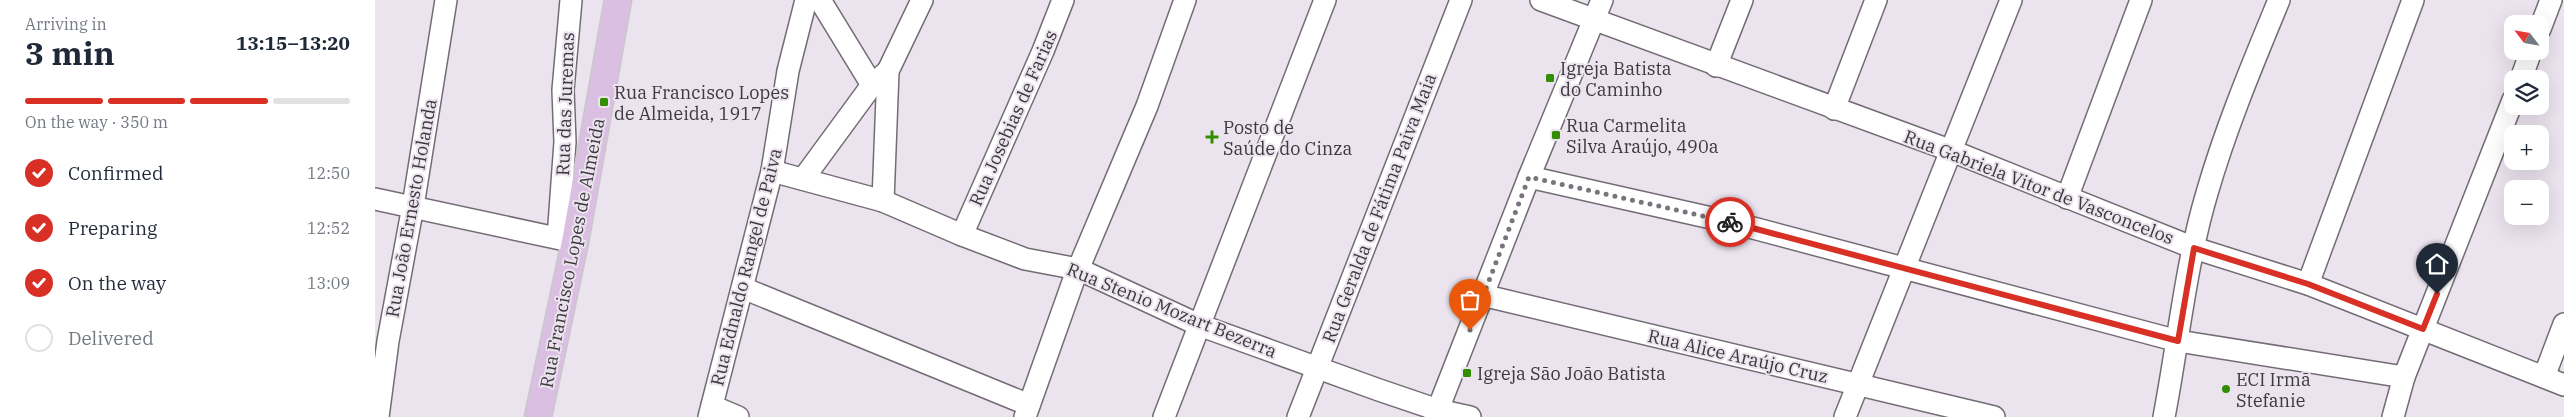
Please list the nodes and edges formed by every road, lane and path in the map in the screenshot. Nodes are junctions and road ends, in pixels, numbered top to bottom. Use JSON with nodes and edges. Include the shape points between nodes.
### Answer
{"nodes":[{"id":1,"x":446,"y":0,"type":"edge"},
{"id":2,"x":571,"y":0,"type":"edge"},
{"id":3,"x":618,"y":0,"type":"edge"},
{"id":4,"x":805,"y":0,"type":"edge"},
{"id":5,"x":820,"y":0,"type":"edge"},
{"id":6,"x":922,"y":0,"type":"edge"},
{"id":7,"x":1063,"y":0,"type":"edge"},
{"id":8,"x":1185,"y":0,"type":"edge"},
{"id":9,"x":1325,"y":0,"type":"edge"},
{"id":10,"x":1461,"y":0,"type":"edge"},
{"id":11,"x":1541,"y":0,"type":"edge"},
{"id":12,"x":1742,"y":0,"type":"edge"},
{"id":13,"x":1875,"y":0,"type":"edge"},
{"id":14,"x":2011,"y":0,"type":"edge"},
{"id":15,"x":2141,"y":0,"type":"edge"},
{"id":16,"x":2279,"y":0,"type":"edge"},
{"id":17,"x":2413,"y":0,"type":"edge"},
{"id":18,"x":2551,"y":0,"type":"edge"},
{"id":19,"x":1599,"y":9,"type":"edge"},
{"id":20,"x":2545,"y":15,"type":"edge"},
{"id":21,"x":1716,"y":66,"type":"junction"},
{"id":22,"x":888,"y":70,"type":"junction"},
{"id":23,"x":872,"y":85,"type":"junction"},
{"id":24,"x":1834,"y":109,"type":"junction"},
{"id":25,"x":2507,"y":115,"type":"edge"},
{"id":26,"x":1952,"y":151,"type":"junction"},
{"id":27,"x":772,"y":171,"type":"junction"},
{"id":28,"x":1529,"y":177,"type":"junction"},
{"id":29,"x":803,"y":179,"type":"junction"},
{"id":30,"x":2067,"y":198,"type":"junction"},
{"id":31,"x":375,"y":199,"type":"edge"},
{"id":32,"x":883,"y":201,"type":"junction"},
{"id":33,"x":413,"y":206,"type":"junction"},
{"id":34,"x":961,"y":235,"type":"junction"},
{"id":35,"x":566,"y":240,"type":"junction"},
{"id":36,"x":2194,"y":248,"type":"junction"},
{"id":37,"x":1079,"y":269,"type":"junction"},
{"id":38,"x":1905,"y":270,"type":"junction"},
{"id":39,"x":2308,"y":284,"type":"junction"},
{"id":40,"x":743,"y":288,"type":"junction"},
{"id":41,"x":1482,"y":295,"type":"junction"},
{"id":42,"x":2564,"y":324,"type":"edge"},
{"id":43,"x":1199,"y":325,"type":"junction"},
{"id":44,"x":2423,"y":329,"type":"junction"},
{"id":45,"x":381,"y":340,"type":"edge"},
{"id":46,"x":2178,"y":341,"type":"junction"},
{"id":47,"x":1317,"y":367,"type":"junction"},
{"id":48,"x":2404,"y":376,"type":"junction"},
{"id":49,"x":2544,"y":377,"type":"junction"},
{"id":50,"x":1858,"y":384,"type":"junction"},
{"id":51,"x":2564,"y":385,"type":"edge"},
{"id":52,"x":1027,"y":411,"type":"edge"},
{"id":53,"x":711,"y":412,"type":"edge"},
{"id":54,"x":1437,"y":414,"type":"edge"},
{"id":55,"x":379,"y":417,"type":"edge"},
{"id":56,"x":538,"y":417,"type":"edge"},
{"id":57,"x":738,"y":417,"type":"edge"},
{"id":58,"x":1163,"y":417,"type":"edge"},
{"id":59,"x":1297,"y":417,"type":"edge"},
{"id":60,"x":1470,"y":417,"type":"edge"},
{"id":61,"x":1845,"y":417,"type":"edge"},
{"id":62,"x":1993,"y":417,"type":"edge"},
{"id":63,"x":2164,"y":417,"type":"edge"},
{"id":64,"x":2393,"y":417,"type":"edge"}],
"edges":[{"from":1,"to":33,"type":"street","name":"Rua João Ernesto Holanda"},
{"from":2,"to":35,"type":"street","name":"Rua das Juremas","via":[[563,90]]},
{"from":3,"to":35,"type":"main road","name":"Rua Francisco Lopes de Almeida"},
{"from":4,"to":27,"type":"street","name":"Rua Ednaldo Rangel de Paiva","via":[[788,71]]},
{"from":5,"to":23,"type":"street"},
{"from":6,"to":22,"type":"street"},
{"from":7,"to":34,"type":"street","name":"Rua Josebias de Farias"},
{"from":8,"to":37,"type":"street","via":[[1147,106]]},
{"from":9,"to":43,"type":"street"},
{"from":10,"to":47,"type":"street","name":"Rua Geralda de Fátima Paiva Maia"},
{"from":11,"to":19,"type":"street","name":"Rua Gabriela Vitor de Vasconcelos"},
{"from":12,"to":21,"type":"street"},
{"from":13,"to":24,"type":"street"},
{"from":14,"to":26,"type":"street"},
{"from":15,"to":30,"type":"street"},
{"from":16,"to":36,"type":"street","via":[[2234,111],[2206,193]]},
{"from":17,"to":39,"type":"street"},
{"from":18,"to":20,"type":"street"},
{"from":19,"to":21,"type":"street","name":"Rua Gabriela Vitor de Vasconcelos"},
{"from":19,"to":28,"type":"street"},
{"from":21,"to":24,"type":"street","name":"Rua Gabriela Vitor de Vasconcelos"},
{"from":22,"to":23,"type":"street"},
{"from":22,"to":32,"type":"street"},
{"from":23,"to":29,"type":"street"},
{"from":24,"to":26,"type":"street","name":"Rua Gabriela Vitor de Vasconcelos"},
{"from":25,"to":44,"type":"street"},
{"from":26,"to":30,"type":"street","name":"Rua Gabriela Vitor de Vasconcelos"},
{"from":26,"to":38,"type":"street"},
{"from":27,"to":29,"type":"street","name":"Rua Stenio Mozart Bezerra"},
{"from":27,"to":40,"type":"street","name":"Rua Ednaldo Rangel de Paiva"},
{"from":28,"to":38,"type":"street","via":[[1738,224]]},
{"from":28,"to":41,"type":"street"},
{"from":29,"to":32,"type":"street","name":"Rua Stenio Mozart Bezerra"},
{"from":30,"to":36,"type":"street","name":"Rua Gabriela Vitor de Vasconcelos"},
{"from":31,"to":33,"type":"street"},
{"from":32,"to":34,"type":"street","name":"Rua Stenio Mozart Bezerra"},
{"from":33,"to":35,"type":"street"},
{"from":33,"to":45,"type":"street","name":"Rua João Ernesto Holanda"},
{"from":34,"to":37,"type":"street","name":"Rua Stenio Mozart Bezerra","via":[[1025,259]]},
{"from":35,"to":56,"type":"main road","name":"Rua Francisco Lopes de Almeida"},
{"from":36,"to":39,"type":"street","name":"Rua Gabriela Vitor de Vasconcelos"},
{"from":36,"to":46,"type":"street"},
{"from":37,"to":43,"type":"street","name":"Rua Stenio Mozart Bezerra"},
{"from":37,"to":52,"type":"street"},
{"from":38,"to":46,"type":"street"},
{"from":38,"to":50,"type":"street"},
{"from":39,"to":44,"type":"street","name":"Rua Gabriela Vitor de Vasconcelos"},
{"from":40,"to":52,"type":"street"},
{"from":40,"to":53,"type":"street","name":"Rua Ednaldo Rangel de Paiva"},
{"from":41,"to":50,"type":"street","name":"Rua Alice Araújo Cruz"},
{"from":41,"to":54,"type":"street"},
{"from":42,"to":49,"type":"street"},
{"from":43,"to":47,"type":"street","name":"Rua Stenio Mozart Bezerra"},
{"from":43,"to":58,"type":"street"},
{"from":44,"to":48,"type":"street"},
{"from":44,"to":49,"type":"street","name":"Rua Gabriela Vitor de Vasconcelos"},
{"from":45,"to":55,"type":"street","name":"Rua João Ernesto Holanda"},
{"from":46,"to":48,"type":"street"},
{"from":46,"to":63,"type":"street"},
{"from":47,"to":54,"type":"street","name":"Rua Stenio Mozart Bezerra"},
{"from":47,"to":59,"type":"street","name":"Rua Geralda de Fátima Paiva Maia"},
{"from":48,"to":64,"type":"street"},
{"from":49,"to":51,"type":"street","name":"Rua Gabriela Vitor de Vasconcelos"},
{"from":50,"to":61,"type":"street"},
{"from":50,"to":62,"type":"street","name":"Rua Alice Araújo Cruz"},
{"from":53,"to":57,"type":"street"},
{"from":54,"to":60,"type":"street","name":"Rua Stenio Mozart Bezerra"}]}
